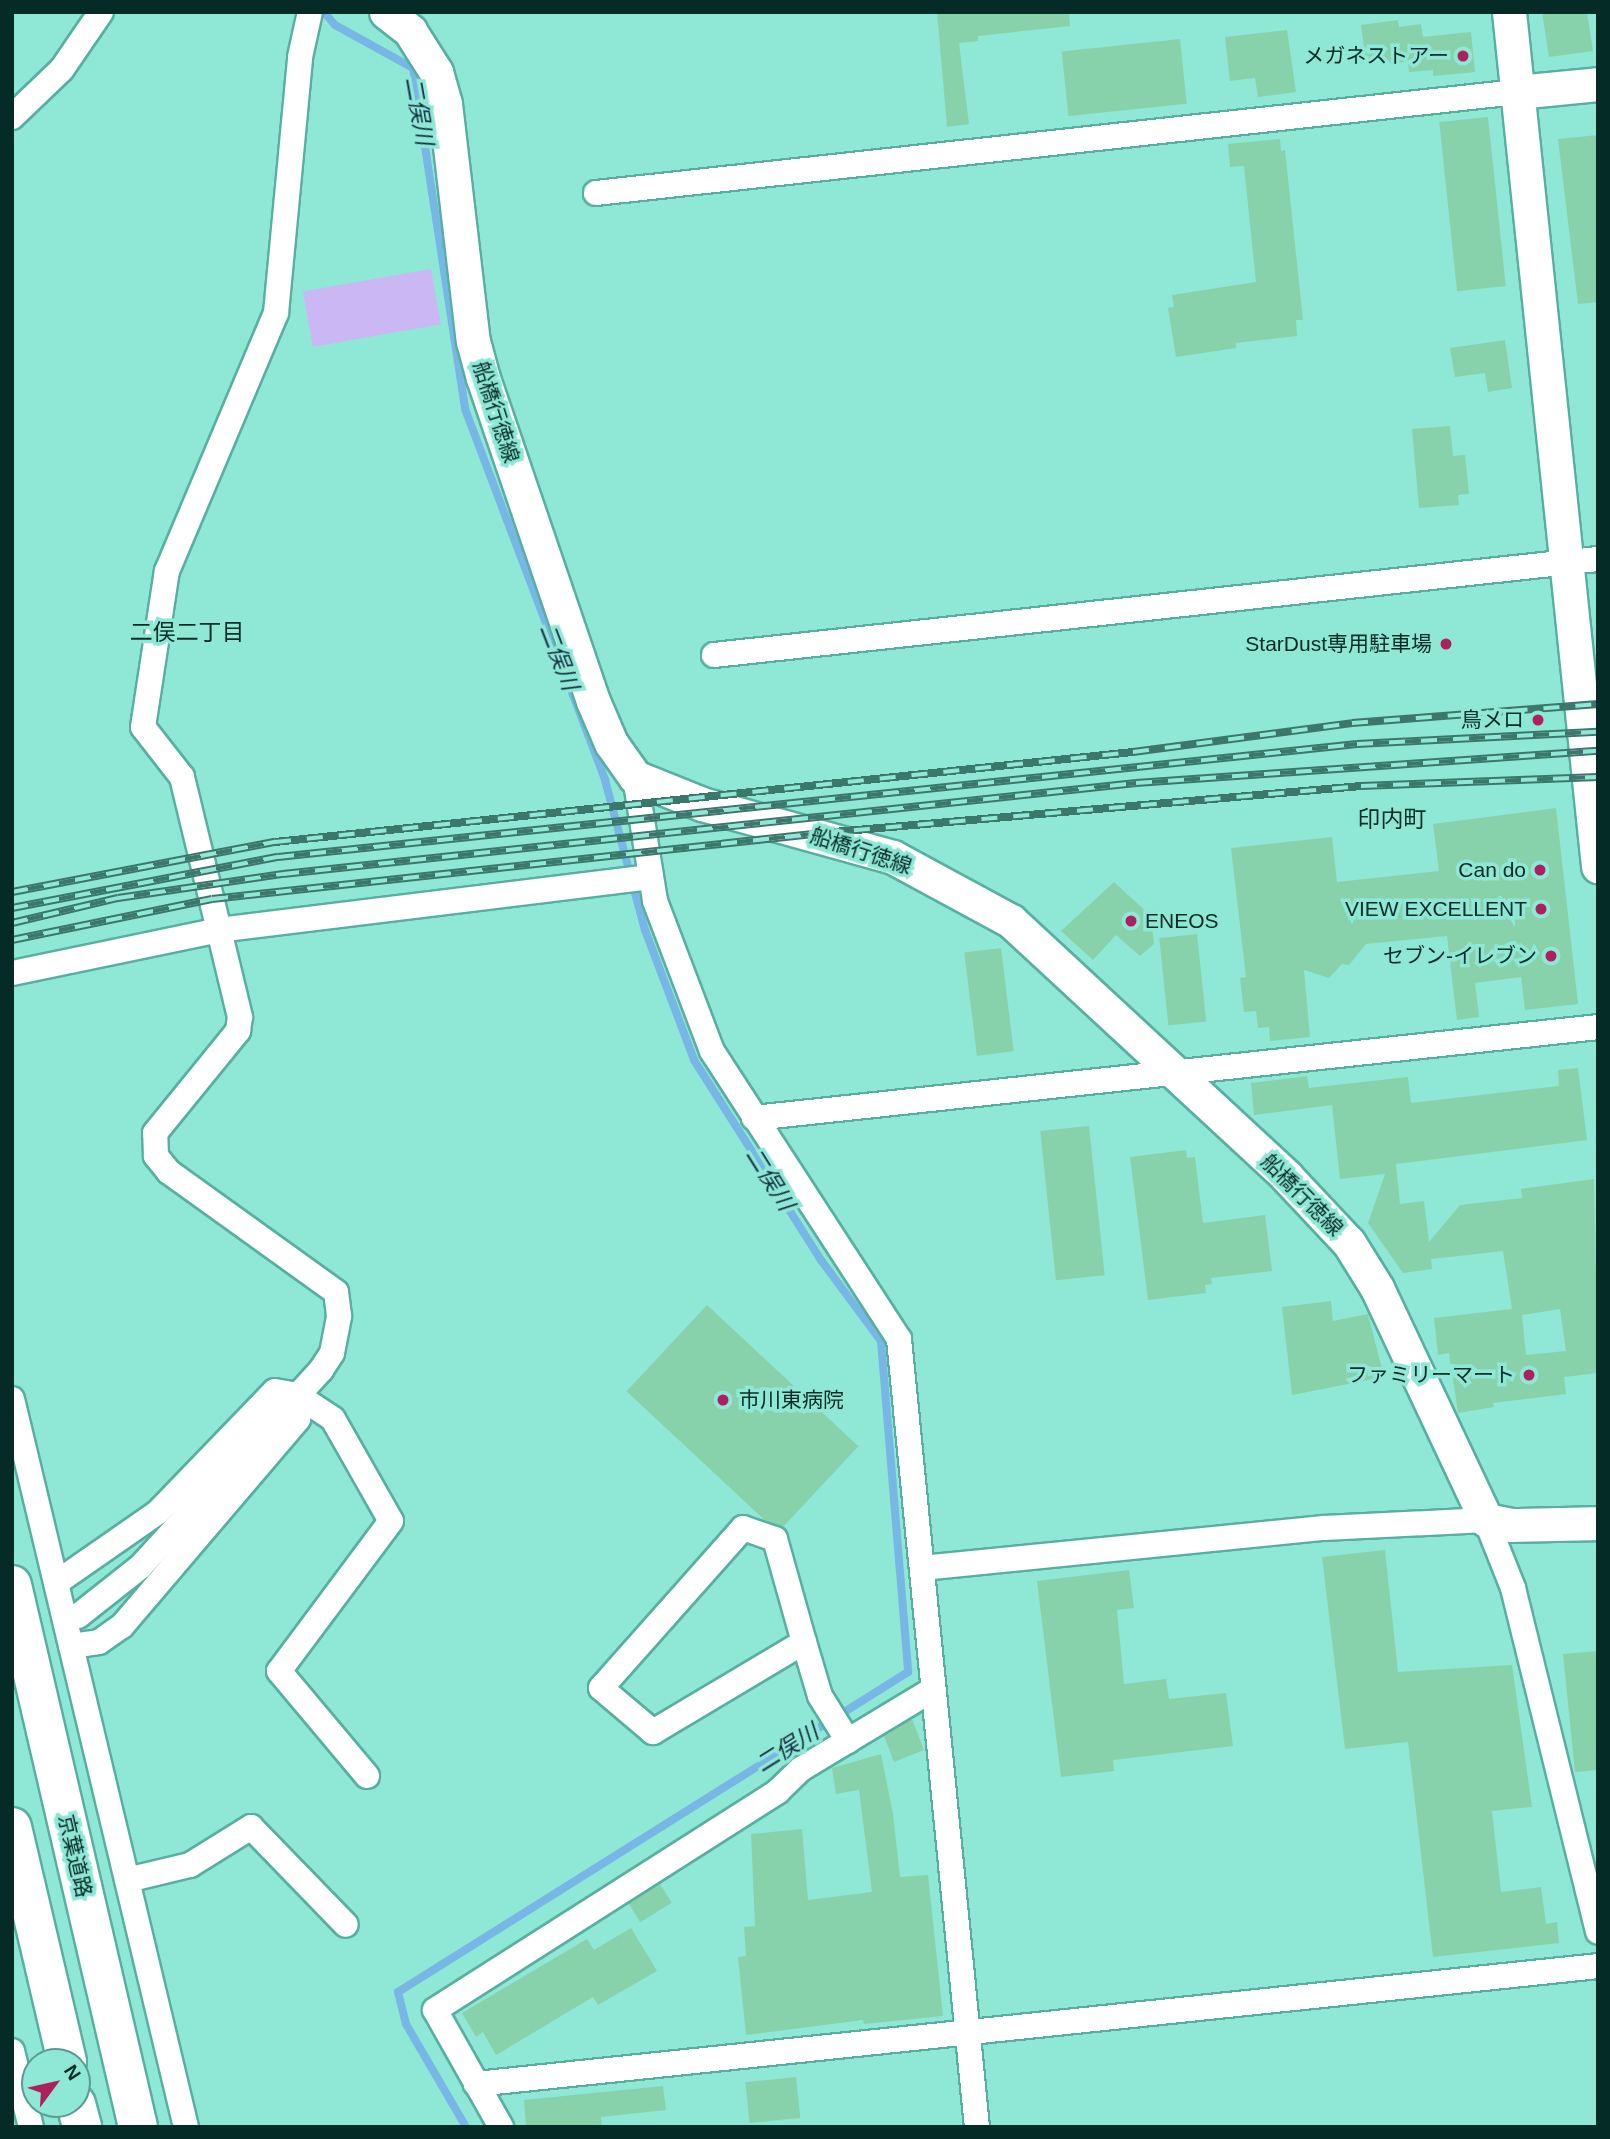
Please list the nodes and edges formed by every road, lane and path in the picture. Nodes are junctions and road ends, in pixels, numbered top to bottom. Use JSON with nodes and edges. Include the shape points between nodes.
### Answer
{"nodes":[{"id":1,"x":101,"y":12,"type":"edge"},
{"id":2,"x":310,"y":12,"type":"edge"},
{"id":3,"x":386,"y":12,"type":"edge"},
{"id":4,"x":1508,"y":12,"type":"edge"},
{"id":5,"x":1598,"y":84,"type":"edge"},
{"id":6,"x":1517,"y":92,"type":"junction"},
{"id":7,"x":12,"y":117,"type":"edge"},
{"id":8,"x":596,"y":192,"type":"dead end"},
{"id":9,"x":1598,"y":559,"type":"edge"},
{"id":10,"x":1565,"y":563,"type":"junction"},
{"id":11,"x":714,"y":655,"type":"dead end"},
{"id":12,"x":635,"y":777,"type":"junction"},
{"id":13,"x":1598,"y":866,"type":"edge"},
{"id":14,"x":651,"y":877,"type":"junction"},
{"id":15,"x":219,"y":930,"type":"junction"},
{"id":16,"x":12,"y":973,"type":"edge"},
{"id":17,"x":1598,"y":1027,"type":"edge"},
{"id":18,"x":1178,"y":1074,"type":"junction"},
{"id":19,"x":754,"y":1118,"type":"junction"},
{"id":20,"x":297,"y":1395,"type":"junction"},
{"id":21,"x":12,"y":1399,"type":"edge"},
{"id":22,"x":1486,"y":1520,"type":"junction"},
{"id":23,"x":1598,"y":1523,"type":"edge"},
{"id":24,"x":922,"y":1568,"type":"junction"},
{"id":25,"x":56,"y":1583,"type":"junction"},
{"id":26,"x":12,"y":1585,"type":"edge"},
{"id":27,"x":78,"y":1616,"type":"dead end"},
{"id":28,"x":804,"y":1642,"type":"junction"},
{"id":29,"x":71,"y":1646,"type":"junction"},
{"id":30,"x":932,"y":1690,"type":"junction"},
{"id":31,"x":848,"y":1741,"type":"junction"},
{"id":32,"x":367,"y":1776,"type":"dead end"},
{"id":33,"x":12,"y":1827,"type":"edge"},
{"id":34,"x":127,"y":1880,"type":"junction"},
{"id":35,"x":346,"y":1925,"type":"dead end"},
{"id":36,"x":1598,"y":1932,"type":"edge"},
{"id":37,"x":1598,"y":1966,"type":"edge"},
{"id":38,"x":968,"y":2033,"type":"junction"},
{"id":39,"x":63,"y":2048,"type":"edge"},
{"id":40,"x":12,"y":2050,"type":"edge"},
{"id":41,"x":476,"y":2084,"type":"junction"},
{"id":42,"x":31,"y":2127,"type":"edge"},
{"id":43,"x":138,"y":2127,"type":"edge"},
{"id":44,"x":186,"y":2127,"type":"edge"},
{"id":45,"x":500,"y":2127,"type":"edge"},
{"id":46,"x":977,"y":2127,"type":"edge"}],
"edges":[{"from":1,"to":7,"type":"street","via":[[62,69]]},
{"from":2,"to":15,"type":"street","via":[[300,57],[276,313],[167,571],[143,727],[183,777]]},
{"from":3,"to":12,"type":"main road","name":"船橋行徳線","via":[[410,31],[436,72],[444,104],[473,341],[483,378],[593,701],[611,743]]},
{"from":4,"to":6,"type":"main road"},
{"from":5,"to":6,"type":"main road"},
{"from":6,"to":8,"type":"street"},
{"from":6,"to":10,"type":"main road"},
{"from":9,"to":10,"type":"street"},
{"from":10,"to":11,"type":"street"},
{"from":10,"to":13,"type":"main road"},
{"from":12,"to":14,"type":"street"},
{"from":12,"to":18,"type":"main road","name":"船橋行徳線","via":[[702,804],[893,858],[984,903],[1034,941]]},
{"from":14,"to":15,"type":"street"},
{"from":14,"to":19,"type":"street","via":[[655,901],[712,1051]]},
{"from":15,"to":16,"type":"street"},
{"from":15,"to":20,"type":"street","via":[[240,1017],[238,1031],[155,1133],[156,1156],[169,1172],[336,1292],[339,1316],[332,1353]]},
{"from":17,"to":18,"type":"street"},
{"from":18,"to":19,"type":"street"},
{"from":18,"to":22,"type":"main road","name":"船橋行徳線","via":[[1349,1243],[1377,1288]]},
{"from":19,"to":24,"type":"street","via":[[899,1339]]},
{"from":20,"to":25,"type":"street","via":[[275,1391],[158,1512]]},
{"from":20,"to":27,"type":"street","via":[[139,1567]]},
{"from":20,"to":29,"type":"street","via":[[298,1419],[122,1626],[99,1643]]},
{"from":20,"to":32,"type":"street","via":[[333,1419],[391,1521],[279,1671]]},
{"from":21,"to":25,"type":"street"},
{"from":22,"to":23,"type":"main road","via":[[1512,1525]]},
{"from":22,"to":24,"type":"street","via":[[1324,1528]]},
{"from":22,"to":36,"type":"street","via":[[1513,1588]]},
{"from":24,"to":30,"type":"street"},
{"from":25,"to":29,"type":"street"},
{"from":26,"to":43,"type":"highway","name":"京葉道路"},
{"from":28,"to":28,"type":"street","via":[[775,1539],[743,1528],[601,1688],[653,1732]]},
{"from":28,"to":31,"type":"street","via":[[820,1696]]},
{"from":29,"to":34,"type":"street"},
{"from":30,"to":31,"type":"street"},
{"from":30,"to":38,"type":"street"},
{"from":31,"to":41,"type":"street","via":[[435,2010]]},
{"from":33,"to":39,"type":"highway"},
{"from":34,"to":35,"type":"street","via":[[190,1865],[251,1827]]},
{"from":34,"to":44,"type":"street"},
{"from":37,"to":38,"type":"street"},
{"from":38,"to":41,"type":"street"},
{"from":38,"to":46,"type":"street"},
{"from":40,"to":42,"type":"street"},
{"from":41,"to":45,"type":"street"}]}
